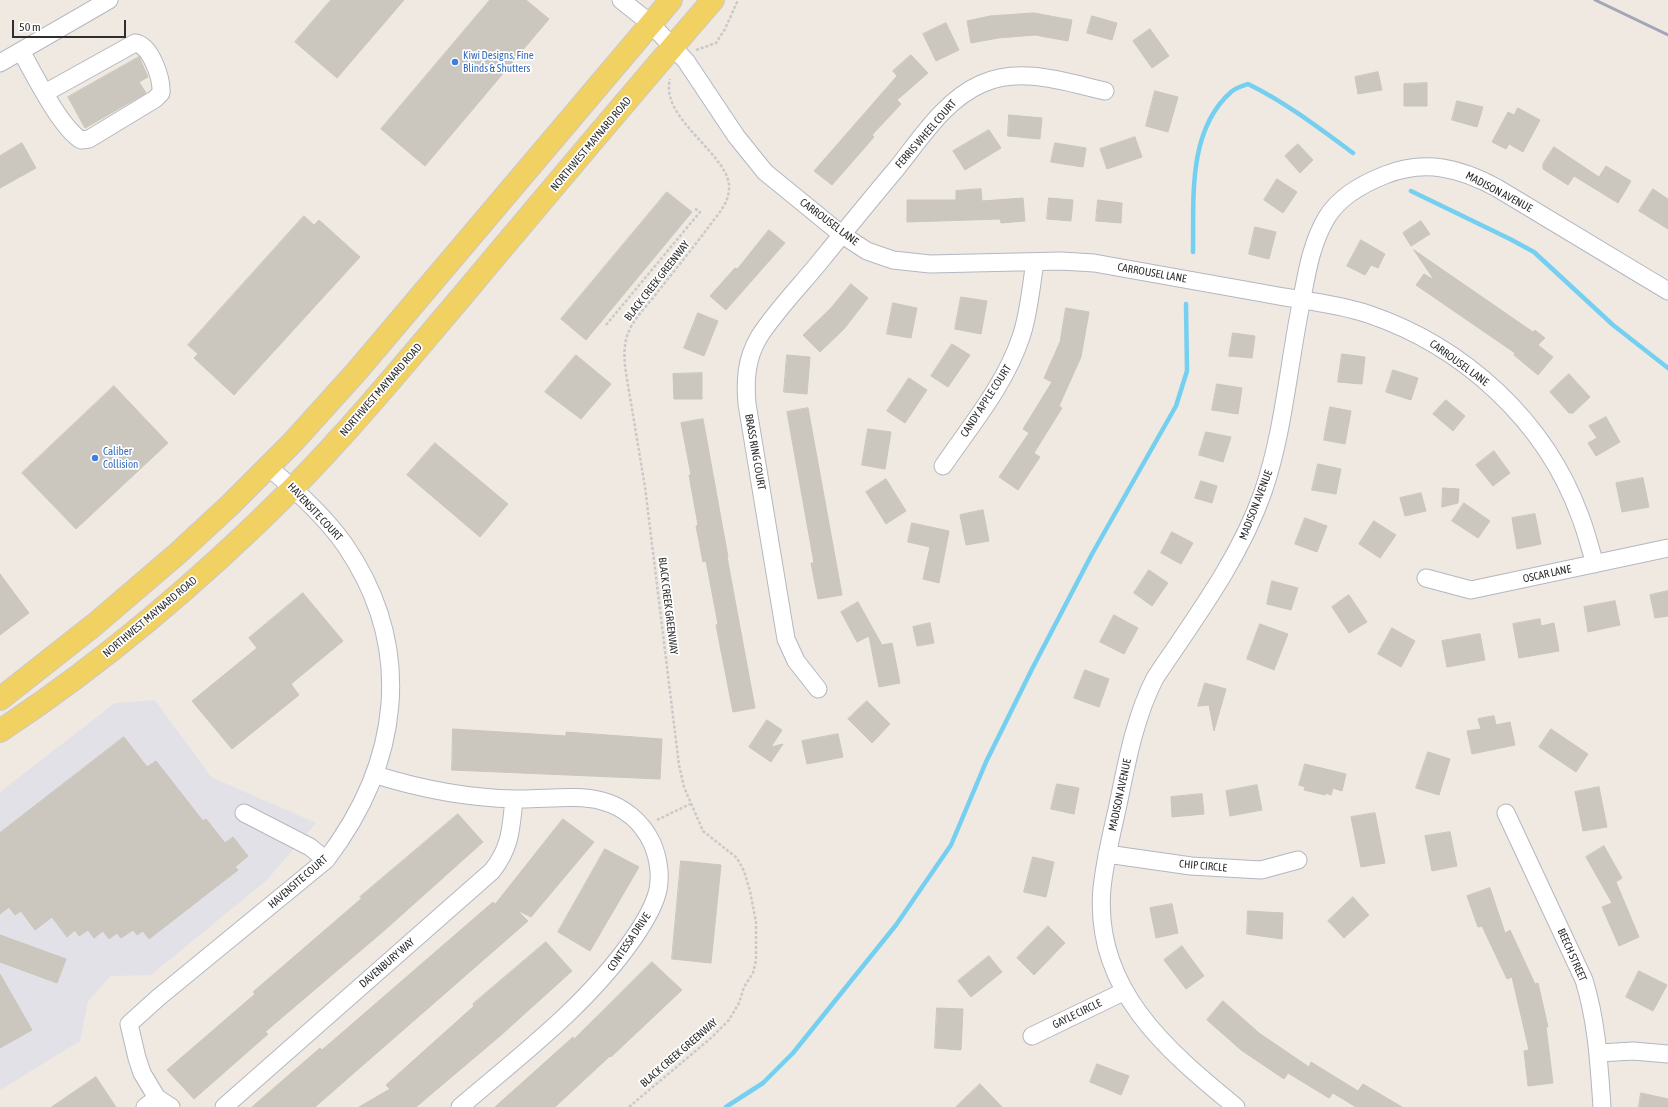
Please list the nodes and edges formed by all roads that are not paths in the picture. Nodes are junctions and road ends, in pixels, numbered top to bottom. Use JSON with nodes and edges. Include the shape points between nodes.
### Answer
{"nodes":[{"id":1,"x":109,"y":0,"type":"edge"},
{"id":2,"x":622,"y":0,"type":"edge"},
{"id":3,"x":671,"y":0,"type":"edge"},
{"id":4,"x":713,"y":0,"type":"edge"},
{"id":5,"x":650,"y":23,"type":"junction"},
{"id":6,"x":674,"y":46,"type":"junction"},
{"id":7,"x":20,"y":51,"type":"junction"},
{"id":8,"x":0,"y":63,"type":"edge"},
{"id":9,"x":1105,"y":91,"type":"dead end"},
{"id":10,"x":45,"y":93,"type":"junction"},
{"id":11,"x":841,"y":234,"type":"junction"},
{"id":12,"x":1035,"y":262,"type":"junction"},
{"id":13,"x":1668,"y":291,"type":"edge"},
{"id":14,"x":1302,"y":301,"type":"junction"},
{"id":15,"x":943,"y":466,"type":"dead end"},
{"id":16,"x":268,"y":467,"type":"junction"},
{"id":17,"x":293,"y":487,"type":"junction"},
{"id":18,"x":1668,"y":548,"type":"edge"},
{"id":19,"x":1595,"y":564,"type":"junction"},
{"id":20,"x":1426,"y":578,"type":"dead end"},
{"id":21,"x":818,"y":689,"type":"dead end"},
{"id":22,"x":0,"y":699,"type":"edge"},
{"id":23,"x":0,"y":731,"type":"edge"},
{"id":24,"x":376,"y":775,"type":"junction"},
{"id":25,"x":514,"y":799,"type":"junction"},
{"id":26,"x":244,"y":813,"type":"dead end"},
{"id":27,"x":1506,"y":813,"type":"dead end"},
{"id":28,"x":1107,"y":854,"type":"junction"},
{"id":29,"x":326,"y":860,"type":"junction"},
{"id":30,"x":1298,"y":860,"type":"dead end"},
{"id":31,"x":1123,"y":992,"type":"junction"},
{"id":32,"x":1032,"y":1036,"type":"dead end"},
{"id":33,"x":1599,"y":1053,"type":"junction"},
{"id":34,"x":1668,"y":1054,"type":"edge"},
{"id":35,"x":158,"y":1104,"type":"edge"},
{"id":36,"x":224,"y":1107,"type":"edge"},
{"id":37,"x":460,"y":1107,"type":"edge"},
{"id":38,"x":1236,"y":1107,"type":"edge"},
{"id":39,"x":1602,"y":1107,"type":"edge"}],
"edges":[{"from":1,"to":7,"type":"street"},
{"from":2,"to":5,"type":"street","name":"CARROUSEL LANE"},
{"from":3,"to":5,"type":"main road"},
{"from":4,"to":6,"type":"main road","name":"NORTHWEST MAYNARD ROAD"},
{"from":5,"to":6,"type":"street","name":"CARROUSEL LANE"},
{"from":5,"to":16,"type":"main road","via":[[550,145],[357,371]]},
{"from":6,"to":11,"type":"street","name":"CARROUSEL LANE","via":[[736,136],[765,172]]},
{"from":6,"to":17,"type":"main road","name":"NORTHWEST MAYNARD ROAD","via":[[389,382]]},
{"from":7,"to":8,"type":"street"},
{"from":7,"to":10,"type":"street"},
{"from":9,"to":11,"type":"street","name":"FERRIS WHEEL COURT","via":[[1028,75],[1004,76],[982,83],[959,96],[941,114]]},
{"from":10,"to":10,"type":"street","via":[[68,129],[81,140],[89,139],[155,99],[161,93],[162,83],[146,48],[135,43]]},
{"from":11,"to":12,"type":"street","name":"CARROUSEL LANE","via":[[867,251],[893,260],[930,264]]},
{"from":11,"to":21,"type":"street","name":"BRASS RING COURT","via":[[759,337],[747,367],[745,381],[786,639],[796,661]]},
{"from":12,"to":14,"type":"street","name":"CARROUSEL LANE","via":[[1094,263]]},
{"from":12,"to":15,"type":"street","name":"CANDY APPLE COURT","via":[[1022,336],[1012,360],[993,393]]},
{"from":13,"to":14,"type":"street","name":"MADISON AVENUE","via":[[1475,176],[1442,167],[1423,167],[1395,171],[1372,180],[1352,191],[1341,201],[1328,216],[1314,244]]},
{"from":14,"to":19,"type":"street","name":"CARROUSEL LANE","via":[[1367,314],[1394,324],[1440,347],[1488,382],[1525,422],[1548,453],[1580,515]]},
{"from":14,"to":28,"type":"street","name":"MADISON AVENUE","via":[[1278,435],[1262,495],[1232,561],[1146,695],[1129,752]]},
{"from":16,"to":17,"type":"street","name":"HAVENSITE COURT"},
{"from":16,"to":22,"type":"main road","via":[[171,559],[94,625]]},
{"from":17,"to":23,"type":"main road","name":"NORTHWEST MAYNARD ROAD","via":[[139,629],[87,670]]},
{"from":17,"to":24,"type":"street","name":"HAVENSITE COURT","via":[[345,545],[365,580],[384,632],[392,694],[386,736]]},
{"from":18,"to":19,"type":"street","name":"OSCAR LANE"},
{"from":19,"to":20,"type":"street","name":"OSCAR LANE","via":[[1471,590]]},
{"from":24,"to":25,"type":"street","name":"CONTESSA DRIVE","via":[[446,792],[475,797]]},
{"from":24,"to":29,"type":"street","name":"HAVENSITE COURT","via":[[345,835]]},
{"from":25,"to":36,"type":"street","name":"DAVENBURY WAY","via":[[508,844],[502,859],[492,871]]},
{"from":25,"to":37,"type":"street","name":"CONTESSA DRIVE","via":[[587,799],[615,805],[641,825],[647,833],[656,855],[659,880],[657,895],[641,927],[602,980]]},
{"from":26,"to":29,"type":"street","via":[[310,847]]},
{"from":27,"to":33,"type":"street","name":"BEECH STREET","via":[[1584,980],[1592,1008]]},
{"from":28,"to":30,"type":"street","name":"CHIP CIRCLE","via":[[1191,866],[1261,870]]},
{"from":28,"to":31,"type":"street","name":"MADISON AVENUE","via":[[1102,889],[1102,923],[1110,958]]},
{"from":29,"to":35,"type":"street","name":"HAVENSITE COURT","via":[[129,1024],[142,1073]]},
{"from":31,"to":32,"type":"street","name":"GAYLE CIRCLE"},
{"from":31,"to":38,"type":"street","name":"MADISON AVENUE","via":[[1152,1032]]},
{"from":33,"to":34,"type":"street","via":[[1633,1051]]},
{"from":33,"to":39,"type":"street","name":"BEECH STREET"}]}
